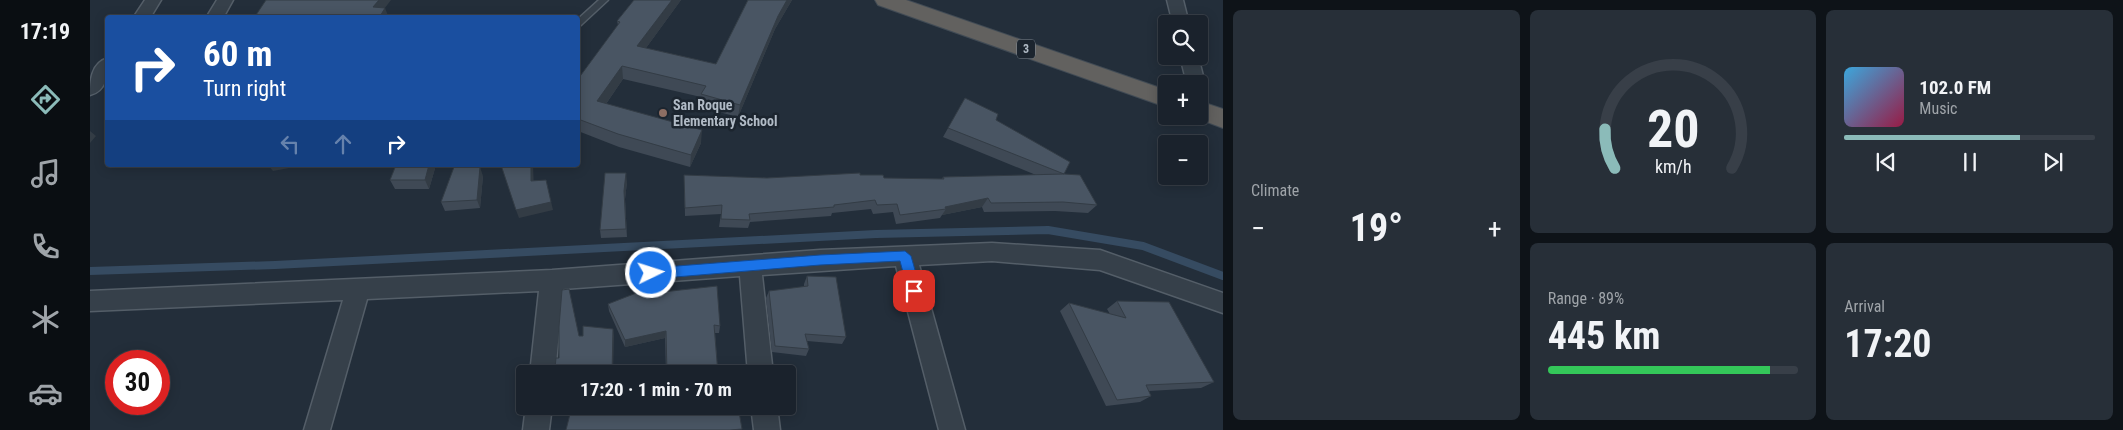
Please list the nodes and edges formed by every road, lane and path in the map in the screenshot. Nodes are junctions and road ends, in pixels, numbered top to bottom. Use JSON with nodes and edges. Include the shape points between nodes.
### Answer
{"nodes":[{"id":1,"x":153,"y":0,"type":"edge"},
{"id":2,"x":225,"y":0,"type":"edge"},
{"id":3,"x":604,"y":0,"type":"edge"},
{"id":4,"x":885,"y":0,"type":"edge"},
{"id":5,"x":1174,"y":0,"type":"edge"},
{"id":6,"x":143,"y":15,"type":"edge"},
{"id":7,"x":216,"y":15,"type":"edge"},
{"id":8,"x":1178,"y":15,"type":"edge"},
{"id":9,"x":580,"y":21,"type":"edge"},
{"id":10,"x":105,"y":68,"type":"edge"},
{"id":11,"x":90,"y":89,"type":"edge"},
{"id":12,"x":1158,"y":96,"type":"edge"},
{"id":13,"x":905,"y":256,"type":"junction"},
{"id":14,"x":750,"y":266,"type":"junction"},
{"id":15,"x":552,"y":280,"type":"junction"},
{"id":16,"x":358,"y":288,"type":"junction"},
{"id":17,"x":90,"y":301,"type":"edge"},
{"id":18,"x":1223,"y":303,"type":"edge"},
{"id":19,"x":543,"y":365,"type":"edge"},
{"id":20,"x":760,"y":365,"type":"edge"},
{"id":21,"x":538,"y":415,"type":"edge"},
{"id":22,"x":765,"y":415,"type":"edge"},
{"id":23,"x":318,"y":430,"type":"edge"},
{"id":24,"x":536,"y":430,"type":"edge"},
{"id":25,"x":767,"y":430,"type":"edge"},
{"id":26,"x":952,"y":430,"type":"edge"}],
"edges":[{"from":1,"to":6,"type":"street"},
{"from":2,"to":7,"type":"street"},
{"from":3,"to":9,"type":"lane"},
{"from":4,"to":12,"type":"highway","number":"3"},
{"from":5,"to":8,"type":"street"},
{"from":10,"to":11,"type":"street"},
{"from":13,"to":14,"type":"street"},
{"from":13,"to":18,"type":"street","via":[[992,252],[1100,260]]},
{"from":13,"to":26,"type":"street"},
{"from":14,"to":15,"type":"street"},
{"from":14,"to":20,"type":"street"},
{"from":15,"to":16,"type":"street"},
{"from":15,"to":19,"type":"street"},
{"from":16,"to":17,"type":"street"},
{"from":16,"to":23,"type":"street"},
{"from":21,"to":24,"type":"street"},
{"from":22,"to":25,"type":"street"}]}
